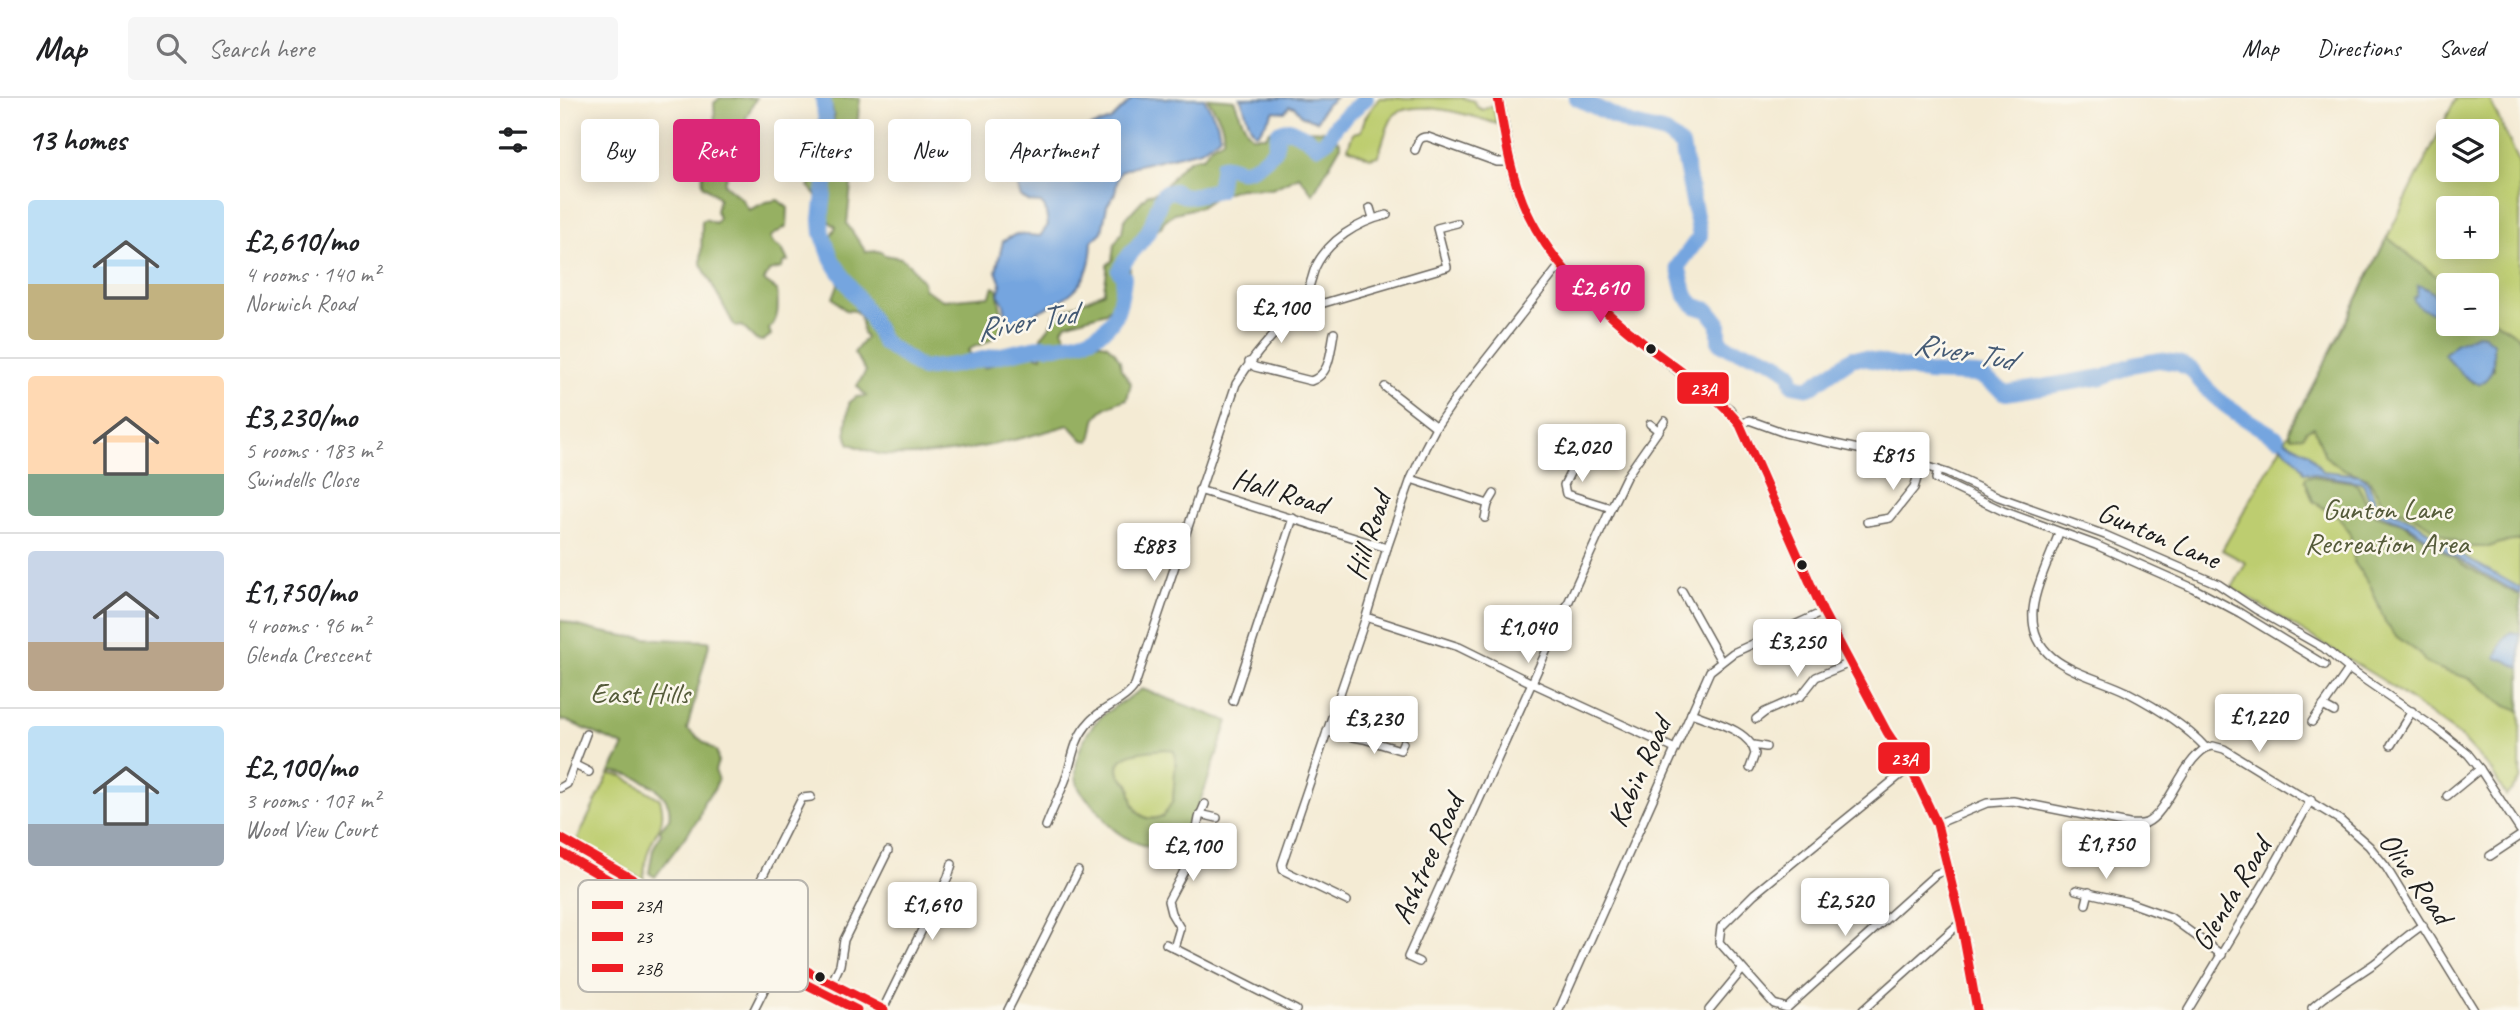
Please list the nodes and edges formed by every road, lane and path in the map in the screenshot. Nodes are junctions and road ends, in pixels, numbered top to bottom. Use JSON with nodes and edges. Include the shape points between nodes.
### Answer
{"nodes":[{"id":1,"x":1498,"y":99,"type":"edge"},
{"id":2,"x":1415,"y":150,"type":"dead end"},
{"id":3,"x":1511,"y":162,"type":"junction"},
{"id":4,"x":1370,"y":208,"type":"dead end"},
{"id":5,"x":1387,"y":215,"type":"dead end"},
{"id":6,"x":1374,"y":218,"type":"junction"},
{"id":7,"x":1434,"y":218,"type":"dead end"},
{"id":8,"x":1457,"y":223,"type":"dead end"},
{"id":9,"x":1437,"y":228,"type":"junction"},
{"id":10,"x":1458,"y":264,"type":"dead end"},
{"id":11,"x":1561,"y":264,"type":"junction"},
{"id":12,"x":1447,"y":267,"type":"junction"},
{"id":13,"x":1304,"y":298,"type":"junction"},
{"id":14,"x":1334,"y":333,"type":"dead end"},
{"id":15,"x":1249,"y":362,"type":"junction"},
{"id":16,"x":1299,"y":379,"type":"junction"},
{"id":17,"x":1385,"y":387,"type":"dead end"},
{"id":18,"x":1297,"y":390,"type":"dead end"},
{"id":19,"x":1665,"y":421,"type":"dead end"},
{"id":20,"x":1650,"y":424,"type":"dead end"},
{"id":21,"x":1740,"y":425,"type":"junction"},
{"id":22,"x":1436,"y":427,"type":"junction"},
{"id":23,"x":1659,"y":431,"type":"junction"},
{"id":24,"x":1576,"y":461,"type":"dead end"},
{"id":25,"x":1921,"y":465,"type":"junction"},
{"id":26,"x":1938,"y":470,"type":"junction"},
{"id":27,"x":1411,"y":479,"type":"junction"},
{"id":28,"x":1199,"y":490,"type":"junction"},
{"id":29,"x":1494,"y":494,"type":"dead end"},
{"id":30,"x":1488,"y":504,"type":"junction"},
{"id":31,"x":1611,"y":508,"type":"junction"},
{"id":32,"x":1485,"y":518,"type":"dead end"},
{"id":33,"x":1293,"y":519,"type":"junction"},
{"id":34,"x":1867,"y":522,"type":"dead end"},
{"id":35,"x":2059,"y":533,"type":"junction"},
{"id":36,"x":1387,"y":548,"type":"junction"},
{"id":37,"x":1682,"y":591,"type":"dead end"},
{"id":38,"x":1823,"y":612,"type":"junction"},
{"id":39,"x":1366,"y":617,"type":"junction"},
{"id":40,"x":1721,"y":661,"type":"junction"},
{"id":41,"x":1850,"y":663,"type":"junction"},
{"id":42,"x":2325,"y":665,"type":"dead end"},
{"id":43,"x":2348,"y":669,"type":"junction"},
{"id":44,"x":1532,"y":683,"type":"junction"},
{"id":45,"x":1233,"y":701,"type":"dead end"},
{"id":46,"x":2323,"y":706,"type":"junction"},
{"id":47,"x":2412,"y":711,"type":"junction"},
{"id":48,"x":2334,"y":712,"type":"dead end"},
{"id":49,"x":1691,"y":713,"type":"junction"},
{"id":50,"x":1756,"y":719,"type":"dead end"},
{"id":51,"x":2312,"y":722,"type":"dead end"},
{"id":52,"x":1327,"y":732,"type":"junction"},
{"id":53,"x":586,"y":734,"type":"dead end"},
{"id":54,"x":1750,"y":742,"type":"junction"},
{"id":55,"x":1403,"y":743,"type":"dead end"},
{"id":56,"x":2390,"y":745,"type":"dead end"},
{"id":57,"x":1766,"y":747,"type":"dead end"},
{"id":58,"x":2206,"y":748,"type":"junction"},
{"id":59,"x":1675,"y":749,"type":"junction"},
{"id":60,"x":575,"y":765,"type":"junction"},
{"id":61,"x":1910,"y":767,"type":"junction"},
{"id":62,"x":1750,"y":768,"type":"dead end"},
{"id":63,"x":2480,"y":769,"type":"junction"},
{"id":64,"x":589,"y":772,"type":"dead end"},
{"id":65,"x":560,"y":788,"type":"edge"},
{"id":66,"x":2447,"y":796,"type":"dead end"},
{"id":67,"x":811,"y":797,"type":"dead end"},
{"id":68,"x":2311,"y":800,"type":"junction"},
{"id":69,"x":1205,"y":804,"type":"dead end"},
{"id":70,"x":1200,"y":814,"type":"junction"},
{"id":71,"x":1217,"y":818,"type":"dead end"},
{"id":72,"x":1937,"y":824,"type":"junction"},
{"id":73,"x":1046,"y":826,"type":"dead end"},
{"id":74,"x":2520,"y":830,"type":"edge"},
{"id":75,"x":2520,"y":836,"type":"edge"},
{"id":76,"x":560,"y":838,"type":"edge"},
{"id":77,"x":888,"y":851,"type":"dead end"},
{"id":78,"x":1275,"y":854,"type":"dead end"},
{"id":79,"x":2490,"y":856,"type":"dead end"},
{"id":80,"x":1284,"y":857,"type":"junction"},
{"id":81,"x":952,"y":864,"type":"dead end"},
{"id":82,"x":1949,"y":869,"type":"junction"},
{"id":83,"x":1078,"y":872,"type":"dead end"},
{"id":84,"x":948,"y":877,"type":"junction"},
{"id":85,"x":634,"y":880,"type":"edge"},
{"id":86,"x":761,"y":880,"type":"edge"},
{"id":87,"x":957,"y":881,"type":"dead end"},
{"id":88,"x":2076,"y":890,"type":"dead end"},
{"id":89,"x":2088,"y":892,"type":"junction"},
{"id":90,"x":1341,"y":901,"type":"dead end"},
{"id":91,"x":2086,"y":904,"type":"dead end"},
{"id":92,"x":1961,"y":922,"type":"junction"},
{"id":93,"x":2423,"y":925,"type":"junction"},
{"id":94,"x":1166,"y":944,"type":"dead end"},
{"id":95,"x":1174,"y":948,"type":"junction"},
{"id":96,"x":2222,"y":955,"type":"junction"},
{"id":97,"x":1419,"y":962,"type":"dead end"},
{"id":98,"x":808,"y":970,"type":"edge"},
{"id":99,"x":1742,"y":970,"type":"junction"},
{"id":100,"x":832,"y":982,"type":"junction"},
{"id":101,"x":763,"y":992,"type":"edge"},
{"id":102,"x":2312,"y":1008,"type":"edge"},
{"id":103,"x":754,"y":1010,"type":"edge"},
{"id":104,"x":884,"y":1010,"type":"edge"},
{"id":105,"x":1008,"y":1010,"type":"edge"},
{"id":106,"x":1296,"y":1010,"type":"edge"},
{"id":107,"x":1559,"y":1010,"type":"edge"},
{"id":108,"x":1709,"y":1010,"type":"edge"},
{"id":109,"x":1863,"y":1010,"type":"edge"},
{"id":110,"x":1977,"y":1010,"type":"edge"},
{"id":111,"x":2188,"y":1010,"type":"edge"},
{"id":112,"x":2474,"y":1010,"type":"edge"}],
"edges":[{"from":1,"to":3,"type":"street"},
{"from":2,"to":3,"type":"street","via":[[1423,136],[1497,162]]},
{"from":3,"to":11,"type":"street","via":[[1540,238]]},
{"from":4,"to":6,"type":"street"},
{"from":5,"to":6,"type":"street"},
{"from":6,"to":13,"type":"street","via":[[1346,232],[1327,250]]},
{"from":7,"to":9,"type":"street"},
{"from":8,"to":9,"type":"street"},
{"from":9,"to":12,"type":"street"},
{"from":10,"to":12,"type":"street"},
{"from":11,"to":21,"type":"street","via":[[1591,297],[1729,410]]},
{"from":11,"to":22,"type":"street","name":"Hill Road"},
{"from":12,"to":13,"type":"street","via":[[1324,303]]},
{"from":13,"to":15,"type":"street"},
{"from":14,"to":16,"type":"street","via":[[1326,372],[1311,381]]},
{"from":15,"to":16,"type":"street"},
{"from":15,"to":28,"type":"street","via":[[1227,406]]},
{"from":16,"to":18,"type":"street"},
{"from":17,"to":22,"type":"street"},
{"from":19,"to":23,"type":"street","name":"Ashtree Road"},
{"from":20,"to":23,"type":"street"},
{"from":21,"to":25,"type":"street","name":"Gunton Lane","via":[[1749,419],[1785,433]]},
{"from":21,"to":38,"type":"street"},
{"from":22,"to":27,"type":"street","name":"Hill Road"},
{"from":23,"to":31,"type":"street","name":"Ashtree Road","via":[[1626,477]]},
{"from":24,"to":31,"type":"street","via":[[1564,485],[1566,494]]},
{"from":25,"to":26,"type":"street","name":"Gunton Lane"},
{"from":25,"to":34,"type":"street","via":[[1914,488],[1890,518]]},
{"from":26,"to":35,"type":"street","name":"Gunton Lane","via":[[1936,479]]},
{"from":26,"to":43,"type":"street","name":"Gunton Lane","via":[[2204,576],[2314,641]]},
{"from":27,"to":30,"type":"street"},
{"from":27,"to":36,"type":"street","name":"Hill Road"},
{"from":28,"to":33,"type":"street","name":"Hall Road"},
{"from":28,"to":73,"type":"street","via":[[1135,685],[1099,712],[1081,733]]},
{"from":29,"to":30,"type":"street"},
{"from":30,"to":32,"type":"street"},
{"from":31,"to":44,"type":"street","name":"Ashtree Road"},
{"from":33,"to":36,"type":"street","name":"Hall Road"},
{"from":33,"to":45,"type":"street"},
{"from":35,"to":42,"type":"street","name":"Gunton Lane","via":[[2193,588]]},
{"from":35,"to":58,"type":"street","name":"Olive Road","via":[[2033,610],[2040,642],[2067,669],[2129,693],[2191,732]]},
{"from":36,"to":39,"type":"street","name":"Hill Road"},
{"from":37,"to":40,"type":"street"},
{"from":38,"to":40,"type":"street","name":"Kabin Road"},
{"from":38,"to":41,"type":"street"},
{"from":39,"to":44,"type":"street","via":[[1459,647]]},
{"from":39,"to":52,"type":"street","name":"Hill Road"},
{"from":40,"to":49,"type":"street","name":"Kabin Road","via":[[1710,671]]},
{"from":41,"to":50,"type":"street","via":[[1816,677],[1801,696]]},
{"from":41,"to":61,"type":"street"},
{"from":43,"to":46,"type":"street"},
{"from":43,"to":47,"type":"street","name":"Gunton Lane"},
{"from":44,"to":59,"type":"street"},
{"from":44,"to":97,"type":"street","name":"Ashtree Road","via":[[1408,957]]},
{"from":46,"to":48,"type":"street"},
{"from":46,"to":51,"type":"street"},
{"from":47,"to":56,"type":"street"},
{"from":47,"to":63,"type":"street","name":"Gunton Lane","via":[[2468,754]]},
{"from":49,"to":54,"type":"street"},
{"from":49,"to":59,"type":"street","name":"Kabin Road"},
{"from":52,"to":55,"type":"street","via":[[1400,750]]},
{"from":52,"to":80,"type":"street","name":"Hill Road"},
{"from":53,"to":60,"type":"street"},
{"from":54,"to":57,"type":"street"},
{"from":54,"to":62,"type":"street","via":[[1755,754]]},
{"from":58,"to":68,"type":"street","name":"Olive Road","via":[[2224,749]]},
{"from":58,"to":72,"type":"street","via":[[2193,758],[2154,817],[2142,824],[2013,801],[1987,803]]},
{"from":59,"to":107,"type":"street","name":"Kabin Road"},
{"from":60,"to":64,"type":"street"},
{"from":60,"to":65,"type":"street","via":[[567,784]]},
{"from":61,"to":72,"type":"street"},
{"from":61,"to":99,"type":"street","via":[[1754,894],[1721,927],[1721,947]]},
{"from":63,"to":66,"type":"street"},
{"from":63,"to":74,"type":"street","name":"Gunton Lane"},
{"from":67,"to":86,"type":"street","via":[[802,798]]},
{"from":68,"to":93,"type":"street","name":"Olive Road","via":[[2369,846]]},
{"from":68,"to":96,"type":"street","name":"Glenda Road"},
{"from":69,"to":70,"type":"street"},
{"from":70,"to":71,"type":"street"},
{"from":70,"to":95,"type":"street","via":[[1192,856],[1168,901],[1180,928]]},
{"from":72,"to":82,"type":"street"},
{"from":75,"to":79,"type":"street"},
{"from":76,"to":85,"type":"street"},
{"from":77,"to":100,"type":"street","via":[[844,940]]},
{"from":78,"to":80,"type":"street"},
{"from":80,"to":90,"type":"street","name":"Hill Road","via":[[1283,870]]},
{"from":81,"to":84,"type":"street"},
{"from":82,"to":92,"type":"street"},
{"from":82,"to":99,"type":"street","via":[[1937,874],[1787,1008],[1774,1004]]},
{"from":83,"to":105,"type":"street"},
{"from":84,"to":87,"type":"street"},
{"from":84,"to":104,"type":"street"},
{"from":88,"to":89,"type":"street"},
{"from":89,"to":91,"type":"street"},
{"from":89,"to":96,"type":"street","via":[[2170,917]]},
{"from":92,"to":109,"type":"street"},
{"from":92,"to":110,"type":"street"},
{"from":93,"to":102,"type":"street"},
{"from":93,"to":112,"type":"street","name":"Olive Road"},
{"from":94,"to":95,"type":"street"},
{"from":95,"to":106,"type":"street"},
{"from":96,"to":111,"type":"street","name":"Glenda Road"},
{"from":98,"to":100,"type":"street"},
{"from":99,"to":108,"type":"street"},
{"from":100,"to":104,"type":"street"},
{"from":101,"to":103,"type":"street"}]}
